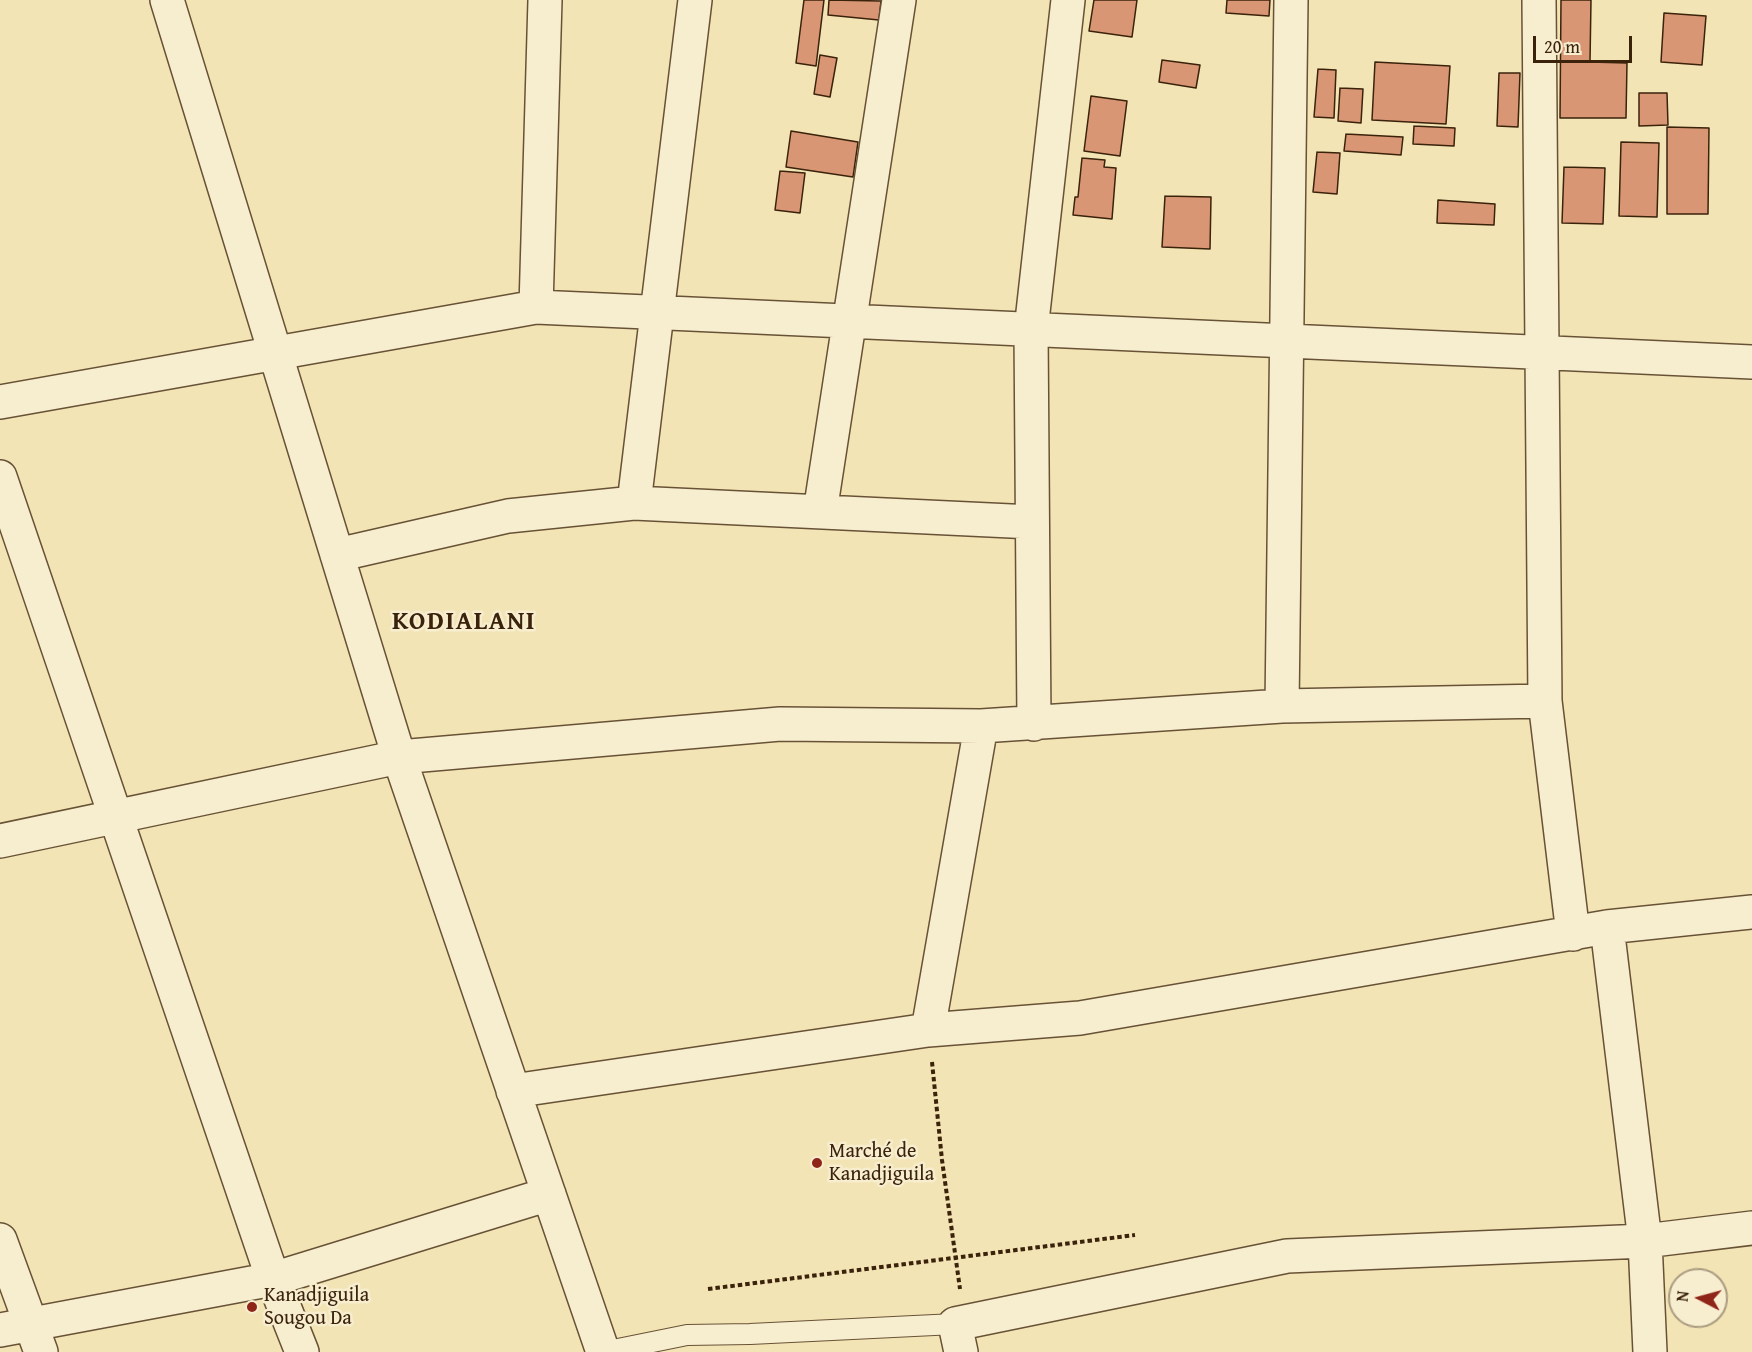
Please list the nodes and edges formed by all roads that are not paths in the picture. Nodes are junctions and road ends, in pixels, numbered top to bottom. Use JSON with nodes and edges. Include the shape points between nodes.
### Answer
{"nodes":[{"id":1,"x":167,"y":0,"type":"edge"},
{"id":2,"x":545,"y":0,"type":"edge"},
{"id":3,"x":695,"y":0,"type":"edge"},
{"id":4,"x":899,"y":0,"type":"edge"},
{"id":5,"x":1068,"y":0,"type":"edge"},
{"id":6,"x":1291,"y":0,"type":"edge"},
{"id":7,"x":1539,"y":0,"type":"edge"},
{"id":8,"x":536,"y":308,"type":"junction"},
{"id":9,"x":657,"y":314,"type":"junction"},
{"id":10,"x":850,"y":321,"type":"junction"},
{"id":11,"x":1031,"y":330,"type":"junction"},
{"id":12,"x":1287,"y":342,"type":"junction"},
{"id":13,"x":1541,"y":353,"type":"junction"},
{"id":14,"x":275,"y":354,"type":"junction"},
{"id":15,"x":1752,"y":362,"type":"edge"},
{"id":16,"x":0,"y":402,"type":"edge"},
{"id":17,"x":0,"y":477,"type":"edge"},
{"id":18,"x":634,"y":503,"type":"junction"},
{"id":19,"x":820,"y":512,"type":"junction"},
{"id":20,"x":1032,"y":522,"type":"junction"},
{"id":21,"x":337,"y":555,"type":"junction"},
{"id":22,"x":1545,"y":701,"type":"junction"},
{"id":23,"x":1282,"y":706,"type":"junction"},
{"id":24,"x":1034,"y":724,"type":"junction"},
{"id":25,"x":981,"y":726,"type":"junction"},
{"id":26,"x":399,"y":757,"type":"junction"},
{"id":27,"x":115,"y":817,"type":"junction"},
{"id":28,"x":0,"y":841,"type":"edge"},
{"id":29,"x":1752,"y":912,"type":"edge"},
{"id":30,"x":1607,"y":927,"type":"junction"},
{"id":31,"x":1573,"y":934,"type":"junction"},
{"id":32,"x":928,"y":1030,"type":"junction"},
{"id":33,"x":513,"y":1091,"type":"junction"},
{"id":34,"x":549,"y":1194,"type":"junction"},
{"id":35,"x":1752,"y":1228,"type":"edge"},
{"id":36,"x":0,"y":1240,"type":"edge"},
{"id":37,"x":1645,"y":1241,"type":"junction"},
{"id":38,"x":273,"y":1279,"type":"junction"},
{"id":39,"x":960,"y":1333,"type":"edge"},
{"id":40,"x":24,"y":1336,"type":"edge"},
{"id":41,"x":302,"y":1352,"type":"edge"},
{"id":42,"x":603,"y":1352,"type":"edge"},
{"id":43,"x":1650,"y":1352,"type":"edge"}],
"edges":[{"from":1,"to":14,"type":"street"},
{"from":2,"to":8,"type":"street"},
{"from":3,"to":9,"type":"street"},
{"from":4,"to":10,"type":"street"},
{"from":5,"to":11,"type":"street"},
{"from":6,"to":12,"type":"street"},
{"from":7,"to":13,"type":"street"},
{"from":8,"to":9,"type":"street"},
{"from":8,"to":14,"type":"street"},
{"from":9,"to":10,"type":"street"},
{"from":9,"to":18,"type":"street"},
{"from":10,"to":11,"type":"street"},
{"from":10,"to":19,"type":"street"},
{"from":11,"to":12,"type":"street"},
{"from":11,"to":20,"type":"street"},
{"from":12,"to":13,"type":"street"},
{"from":12,"to":23,"type":"street"},
{"from":13,"to":15,"type":"street"},
{"from":13,"to":22,"type":"street"},
{"from":14,"to":16,"type":"street"},
{"from":14,"to":21,"type":"street"},
{"from":17,"to":27,"type":"street"},
{"from":18,"to":19,"type":"street"},
{"from":18,"to":21,"type":"street","via":[[508,516]]},
{"from":19,"to":20,"type":"street"},
{"from":20,"to":24,"type":"street"},
{"from":21,"to":26,"type":"street"},
{"from":22,"to":23,"type":"street"},
{"from":22,"to":31,"type":"street"},
{"from":23,"to":24,"type":"street"},
{"from":24,"to":25,"type":"street"},
{"from":25,"to":26,"type":"street","via":[[780,724]]},
{"from":25,"to":32,"type":"street"},
{"from":26,"to":27,"type":"street"},
{"from":26,"to":33,"type":"street"},
{"from":27,"to":28,"type":"street"},
{"from":27,"to":38,"type":"street"},
{"from":29,"to":30,"type":"street"},
{"from":30,"to":31,"type":"street"},
{"from":30,"to":37,"type":"street"},
{"from":31,"to":32,"type":"street","via":[[1080,1018]]},
{"from":32,"to":33,"type":"street"},
{"from":33,"to":34,"type":"street"},
{"from":34,"to":38,"type":"street"},
{"from":34,"to":42,"type":"street"},
{"from":35,"to":37,"type":"street"},
{"from":36,"to":40,"type":"street"},
{"from":37,"to":39,"type":"street","via":[[1287,1256]]},
{"from":37,"to":43,"type":"street"},
{"from":38,"to":40,"type":"street"},
{"from":38,"to":41,"type":"street"},
{"from":39,"to":42,"type":"lane","via":[[687,1335]]}]}
